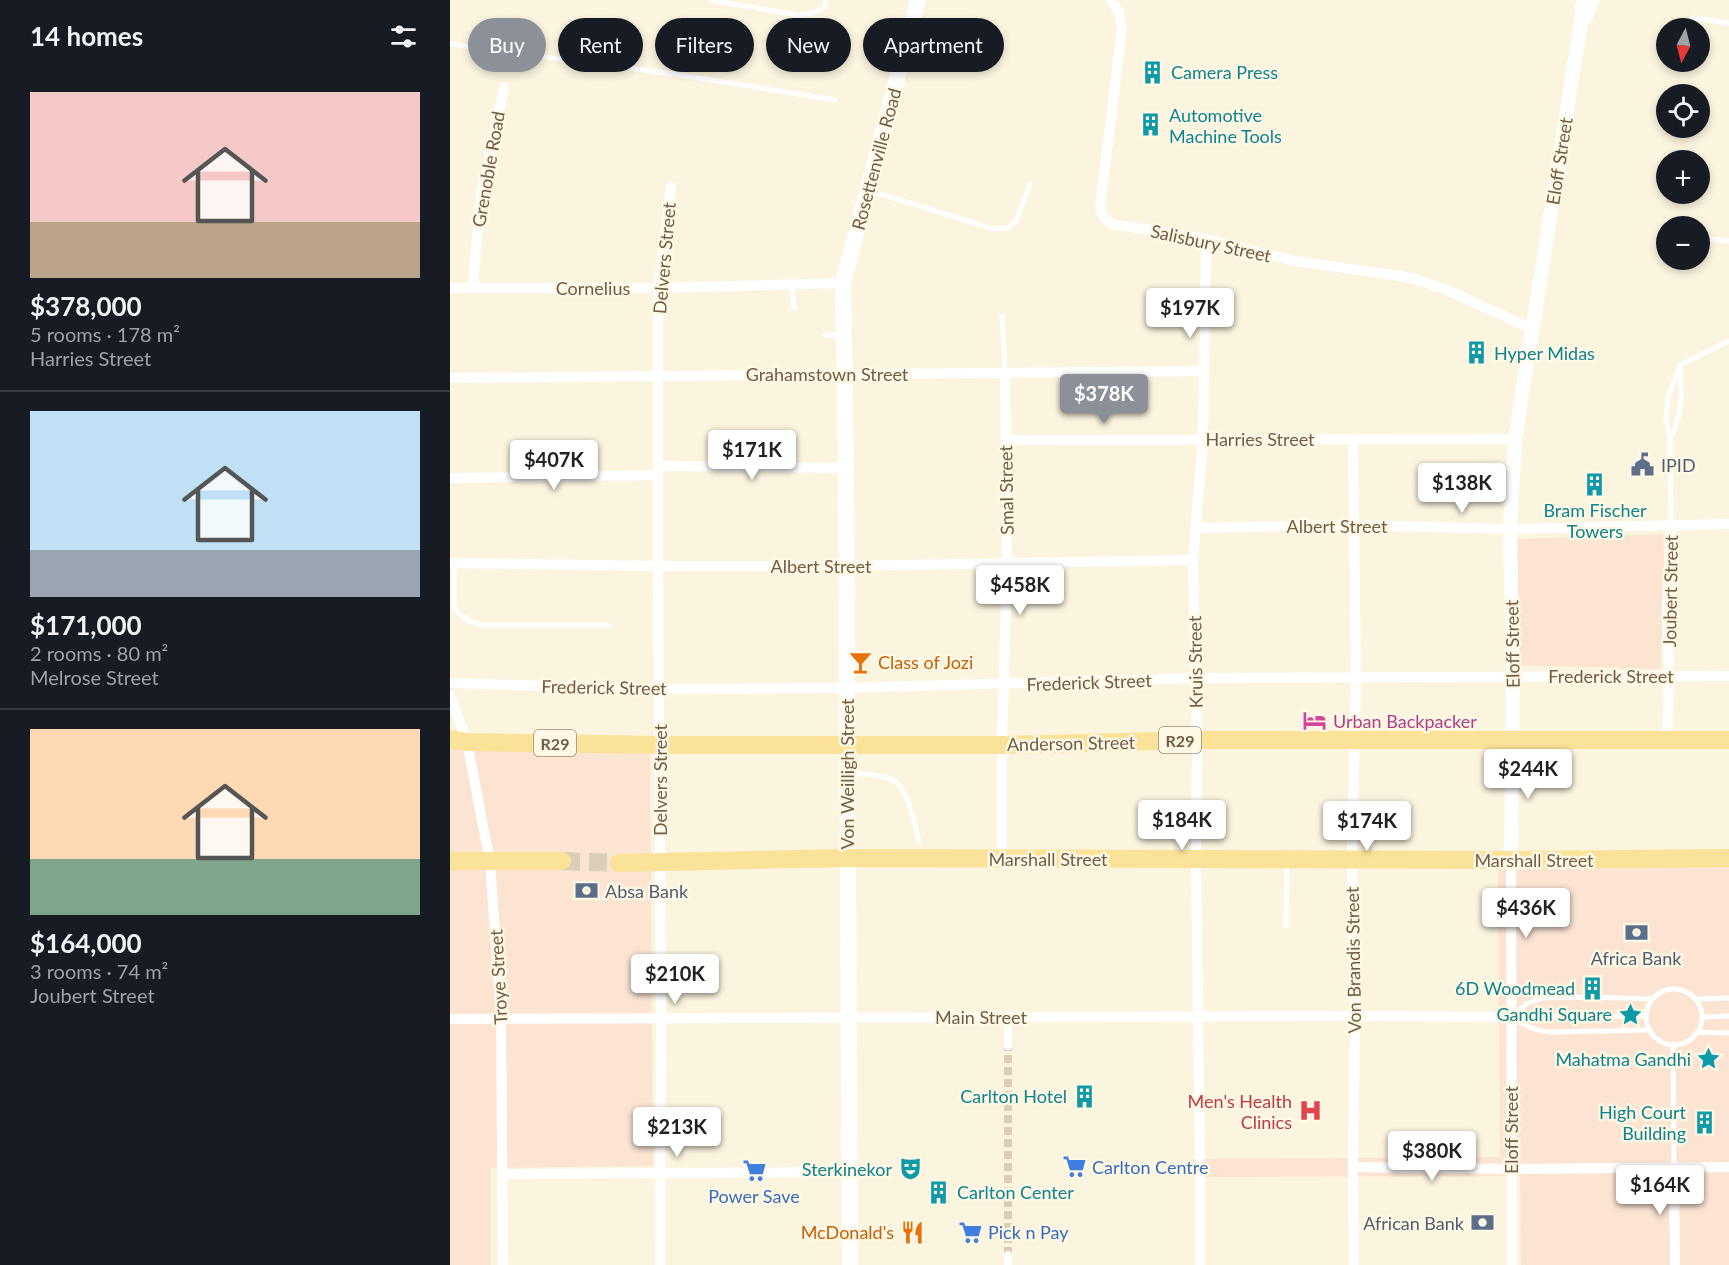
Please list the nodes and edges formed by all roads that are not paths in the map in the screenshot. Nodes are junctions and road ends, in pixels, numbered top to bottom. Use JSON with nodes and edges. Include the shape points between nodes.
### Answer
{"nodes":[{"id":1,"x":711,"y":0,"type":"edge"},
{"id":2,"x":826,"y":0,"type":"edge"},
{"id":3,"x":918,"y":0,"type":"edge"},
{"id":4,"x":1111,"y":0,"type":"edge"},
{"id":5,"x":1582,"y":0,"type":"edge"},
{"id":6,"x":1593,"y":0,"type":"edge"},
{"id":7,"x":1710,"y":20,"type":"edge"},
{"id":8,"x":1729,"y":23,"type":"edge"},
{"id":9,"x":1580,"y":28,"type":"junction"},
{"id":10,"x":450,"y":44,"type":"edge"},
{"id":11,"x":504,"y":87,"type":"dead end"},
{"id":12,"x":835,"y":100,"type":"dead end"},
{"id":13,"x":1030,"y":184,"type":"dead end"},
{"id":14,"x":671,"y":187,"type":"dead end"},
{"id":15,"x":868,"y":190,"type":"junction"},
{"id":16,"x":1206,"y":239,"type":"junction"},
{"id":17,"x":1710,"y":239,"type":"edge"},
{"id":18,"x":1729,"y":241,"type":"edge"},
{"id":19,"x":843,"y":283,"type":"junction"},
{"id":20,"x":792,"y":284,"type":"junction"},
{"id":21,"x":450,"y":288,"type":"edge"},
{"id":22,"x":474,"y":288,"type":"junction"},
{"id":23,"x":658,"y":288,"type":"junction"},
{"id":24,"x":794,"y":308,"type":"dead end"},
{"id":25,"x":1002,"y":316,"type":"dead end"},
{"id":26,"x":1532,"y":329,"type":"junction"},
{"id":27,"x":825,"y":335,"type":"dead end"},
{"id":28,"x":844,"y":335,"type":"junction"},
{"id":29,"x":1729,"y":341,"type":"edge"},
{"id":30,"x":1680,"y":365,"type":"junction"},
{"id":31,"x":1204,"y":371,"type":"junction"},
{"id":32,"x":1005,"y":372,"type":"junction"},
{"id":33,"x":845,"y":374,"type":"junction"},
{"id":34,"x":659,"y":375,"type":"junction"},
{"id":35,"x":450,"y":378,"type":"edge"},
{"id":36,"x":1203,"y":439,"type":"junction"},
{"id":37,"x":1353,"y":439,"type":"junction"},
{"id":38,"x":1515,"y":439,"type":"junction"},
{"id":39,"x":1006,"y":440,"type":"junction"},
{"id":40,"x":1670,"y":440,"type":"junction"},
{"id":41,"x":846,"y":468,"type":"junction"},
{"id":42,"x":658,"y":471,"type":"junction"},
{"id":43,"x":450,"y":478,"type":"edge"},
{"id":44,"x":1671,"y":524,"type":"junction"},
{"id":45,"x":1729,"y":524,"type":"edge"},
{"id":46,"x":1353,"y":525,"type":"junction"},
{"id":47,"x":1196,"y":528,"type":"junction"},
{"id":48,"x":1510,"y":529,"type":"junction"},
{"id":49,"x":1192,"y":560,"type":"junction"},
{"id":50,"x":452,"y":563,"type":"edge"},
{"id":51,"x":1007,"y":563,"type":"junction"},
{"id":52,"x":658,"y":566,"type":"junction"},
{"id":53,"x":847,"y":566,"type":"junction"},
{"id":54,"x":609,"y":625,"type":"dead end"},
{"id":55,"x":1669,"y":676,"type":"junction"},
{"id":56,"x":1729,"y":676,"type":"edge"},
{"id":57,"x":1513,"y":677,"type":"junction"},
{"id":58,"x":1196,"y":678,"type":"junction"},
{"id":59,"x":1356,"y":678,"type":"junction"},
{"id":60,"x":450,"y":683,"type":"edge"},
{"id":61,"x":1005,"y":684,"type":"junction"},
{"id":62,"x":846,"y":688,"type":"junction"},
{"id":63,"x":659,"y":689,"type":"junction"},
{"id":64,"x":450,"y":695,"type":"edge"},
{"id":65,"x":1513,"y":739,"type":"junction"},
{"id":66,"x":459,"y":740,"type":"edge"},
{"id":67,"x":1197,"y":740,"type":"junction"},
{"id":68,"x":1729,"y":740,"type":"edge"},
{"id":69,"x":1355,"y":741,"type":"junction"},
{"id":70,"x":1667,"y":741,"type":"junction"},
{"id":71,"x":660,"y":745,"type":"junction"},
{"id":72,"x":847,"y":745,"type":"junction"},
{"id":73,"x":1002,"y":745,"type":"junction"},
{"id":74,"x":847,"y":772,"type":"junction"},
{"id":75,"x":919,"y":842,"type":"dead end"},
{"id":76,"x":847,"y":858,"type":"junction"},
{"id":77,"x":1729,"y":858,"type":"edge"},
{"id":78,"x":1002,"y":859,"type":"junction"},
{"id":79,"x":1196,"y":859,"type":"junction"},
{"id":80,"x":1287,"y":860,"type":"junction"},
{"id":81,"x":1352,"y":860,"type":"junction"},
{"id":82,"x":1511,"y":860,"type":"junction"},
{"id":83,"x":450,"y":861,"type":"edge"},
{"id":84,"x":562,"y":861,"type":"tunnel mouth"},
{"id":85,"x":490,"y":862,"type":"junction"},
{"id":86,"x":619,"y":863,"type":"tunnel mouth"},
{"id":87,"x":660,"y":863,"type":"junction"},
{"id":88,"x":1286,"y":926,"type":"dead end"},
{"id":89,"x":1729,"y":998,"type":"edge"},
{"id":90,"x":1652,"y":999,"type":"junction"},
{"id":91,"x":1695,"y":999,"type":"junction"},
{"id":92,"x":848,"y":1016,"type":"junction"},
{"id":93,"x":1355,"y":1016,"type":"junction"},
{"id":94,"x":1646,"y":1016,"type":"junction"},
{"id":95,"x":1729,"y":1016,"type":"edge"},
{"id":96,"x":1008,"y":1017,"type":"junction"},
{"id":97,"x":1198,"y":1017,"type":"junction"},
{"id":98,"x":1512,"y":1017,"type":"junction"},
{"id":99,"x":1701,"y":1017,"type":"junction"},
{"id":100,"x":501,"y":1018,"type":"junction"},
{"id":101,"x":661,"y":1018,"type":"junction"},
{"id":102,"x":450,"y":1019,"type":"edge"},
{"id":103,"x":1650,"y":1030,"type":"junction"},
{"id":104,"x":1697,"y":1032,"type":"junction"},
{"id":105,"x":1729,"y":1033,"type":"edge"},
{"id":106,"x":1673,"y":1044,"type":"junction"},
{"id":107,"x":1008,"y":1046,"type":"tunnel mouth"},
{"id":108,"x":1353,"y":1167,"type":"junction"},
{"id":109,"x":1674,"y":1167,"type":"junction"},
{"id":110,"x":1729,"y":1167,"type":"edge"},
{"id":111,"x":1511,"y":1169,"type":"junction"},
{"id":112,"x":850,"y":1172,"type":"junction"},
{"id":113,"x":661,"y":1173,"type":"junction"},
{"id":114,"x":503,"y":1174,"type":"junction"},
{"id":115,"x":1008,"y":1255,"type":"tunnel mouth"},
{"id":116,"x":502,"y":1265,"type":"edge"},
{"id":117,"x":660,"y":1265,"type":"edge"},
{"id":118,"x":850,"y":1265,"type":"edge"},
{"id":119,"x":1008,"y":1265,"type":"edge"},
{"id":120,"x":1200,"y":1265,"type":"edge"},
{"id":121,"x":1354,"y":1265,"type":"edge"},
{"id":122,"x":1512,"y":1265,"type":"edge"},
{"id":123,"x":1675,"y":1265,"type":"edge"}],
"edges":[{"from":1,"to":2,"type":"lane","via":[[797,15],[814,13],[824,7]]},
{"from":3,"to":15,"type":"main road","name":"Rosettenville Road"},
{"from":4,"to":16,"type":"street","name":"Salisbury Street","via":[[1122,28],[1102,216],[1112,224]]},
{"from":5,"to":9,"type":"street","name":"Eloff Street"},
{"from":6,"to":9,"type":"street","name":"Eloff Street"},
{"from":7,"to":8,"type":"lane"},
{"from":9,"to":26,"type":"street","name":"Eloff Street"},
{"from":10,"to":12,"type":"lane"},
{"from":11,"to":22,"type":"street","name":"Grenoble Road","via":[[480,199]]},
{"from":13,"to":15,"type":"lane","via":[[1016,221],[1008,228],[994,230]]},
{"from":14,"to":23,"type":"street","name":"Delvers Street"},
{"from":15,"to":19,"type":"main road","name":"Rosettenville Road"},
{"from":16,"to":26,"type":"street","name":"Salisbury Street","via":[[1295,261],[1415,279]]},
{"from":16,"to":31,"type":"street","name":"Kruis Street"},
{"from":17,"to":18,"type":"lane"},
{"from":19,"to":20,"type":"street","name":"Cornelius"},
{"from":19,"to":28,"type":"main road","name":"Von Weilligh Street"},
{"from":20,"to":23,"type":"street","name":"Cornelius"},
{"from":20,"to":24,"type":"lane"},
{"from":21,"to":22,"type":"street","name":"Cornelius"},
{"from":22,"to":23,"type":"street","name":"Cornelius"},
{"from":23,"to":34,"type":"street","name":"Delvers Street"},
{"from":25,"to":32,"type":"lane"},
{"from":26,"to":38,"type":"street","name":"Eloff Street"},
{"from":27,"to":28,"type":"lane"},
{"from":28,"to":33,"type":"main road","name":"Von Weilligh Street"},
{"from":29,"to":30,"type":"lane"},
{"from":30,"to":40,"type":"lane","via":[[1682,403]]},
{"from":30,"to":40,"type":"lane","via":[[1668,398]]},
{"from":31,"to":32,"type":"street","name":"Grahamstown Street"},
{"from":31,"to":36,"type":"street","name":"Kruis Street"},
{"from":32,"to":33,"type":"street","name":"Grahamstown Street"},
{"from":32,"to":39,"type":"street","name":"Smal Street"},
{"from":33,"to":34,"type":"street","name":"Grahamstown Street"},
{"from":33,"to":41,"type":"main road","name":"Von Weilligh Street"},
{"from":34,"to":35,"type":"street","name":"Grahamstown Street"},
{"from":34,"to":42,"type":"street","name":"Delvers Street"},
{"from":36,"to":37,"type":"street","name":"Harries Street"},
{"from":36,"to":39,"type":"street","name":"Harries Street"},
{"from":36,"to":47,"type":"street","name":"Kruis Street"},
{"from":37,"to":38,"type":"street","name":"Harries Street"},
{"from":37,"to":46,"type":"street","name":"Von Brandis Street"},
{"from":38,"to":48,"type":"street","name":"Eloff Street"},
{"from":39,"to":51,"type":"street","name":"Smal Street"},
{"from":40,"to":44,"type":"lane","name":"Joubert Street"},
{"from":41,"to":42,"type":"street"},
{"from":41,"to":53,"type":"main road","name":"Von Weilligh Street"},
{"from":42,"to":43,"type":"street"},
{"from":42,"to":52,"type":"street","name":"Delvers Street"},
{"from":44,"to":45,"type":"street","name":"Albert Street"},
{"from":44,"to":48,"type":"street","name":"Albert Street"},
{"from":44,"to":55,"type":"street","name":"Joubert Street"},
{"from":46,"to":47,"type":"street","name":"Albert Street"},
{"from":46,"to":48,"type":"street","name":"Albert Street"},
{"from":46,"to":59,"type":"street","name":"Von Brandis Street"},
{"from":47,"to":49,"type":"street","name":"Kruis Street"},
{"from":48,"to":57,"type":"street","name":"Eloff Street"},
{"from":49,"to":51,"type":"street","name":"Albert Street"},
{"from":49,"to":58,"type":"street","name":"Kruis Street"},
{"from":50,"to":52,"type":"street","name":"Albert Street"},
{"from":50,"to":54,"type":"lane","via":[[454,608],[472,623]]},
{"from":51,"to":53,"type":"street","name":"Albert Street"},
{"from":51,"to":61,"type":"street","name":"Smal Street"},
{"from":52,"to":53,"type":"street","name":"Albert Street"},
{"from":52,"to":63,"type":"street","name":"Delvers Street"},
{"from":53,"to":62,"type":"main road","name":"Von Weilligh Street"},
{"from":55,"to":56,"type":"street","name":"Frederick Street"},
{"from":55,"to":57,"type":"street","name":"Frederick Street"},
{"from":55,"to":70,"type":"street","name":"Joubert Street"},
{"from":57,"to":59,"type":"street","name":"Frederick Street"},
{"from":57,"to":65,"type":"street","name":"Eloff Street"},
{"from":58,"to":59,"type":"street","name":"Frederick Street"},
{"from":58,"to":61,"type":"street","name":"Frederick Street"},
{"from":58,"to":67,"type":"street","name":"Kruis Street"},
{"from":59,"to":69,"type":"street","name":"Von Brandis Street"},
{"from":60,"to":63,"type":"street","name":"Frederick Street"},
{"from":61,"to":62,"type":"street","name":"Frederick Street"},
{"from":61,"to":73,"type":"street","name":"Smal Street"},
{"from":62,"to":63,"type":"street","name":"Frederick Street"},
{"from":62,"to":72,"type":"main road","name":"Von Weilligh Street"},
{"from":63,"to":71,"type":"street","name":"Delvers Street"},
{"from":64,"to":66,"type":"street","name":"Troye Street"},
{"from":65,"to":69,"type":"main road","name":"Anderson Street","number":"R29"},
{"from":65,"to":70,"type":"main road","name":"Anderson Street","number":"R29"},
{"from":65,"to":82,"type":"street","name":"Eloff Street"},
{"from":66,"to":71,"type":"main road","name":"Anderson Street","number":"R29"},
{"from":66,"to":85,"type":"street","name":"Troye Street"},
{"from":67,"to":69,"type":"main road","name":"Anderson Street","number":"R29"},
{"from":67,"to":73,"type":"main road","name":"Anderson Street","number":"R29"},
{"from":67,"to":79,"type":"street","name":"Kruis Street"},
{"from":68,"to":70,"type":"main road","name":"Anderson Street","number":"R29"},
{"from":69,"to":81,"type":"street","name":"Von Brandis Street"},
{"from":71,"to":72,"type":"main road","name":"Anderson Street","number":"R29"},
{"from":71,"to":87,"type":"street","name":"Delvers Street"},
{"from":72,"to":73,"type":"main road","name":"Anderson Street","number":"R29"},
{"from":72,"to":74,"type":"main road","name":"Von Weilligh Street"},
{"from":73,"to":78,"type":"street","name":"Smal Street"},
{"from":74,"to":75,"type":"lane","via":[[893,780],[900,785]]},
{"from":74,"to":76,"type":"main road","name":"Von Weilligh Street"},
{"from":76,"to":78,"type":"main road","name":"Marshall Street"},
{"from":76,"to":87,"type":"main road","name":"Marshall Street"},
{"from":76,"to":92,"type":"main road","name":"Von Weilligh Street"},
{"from":77,"to":82,"type":"main road","name":"Marshall Street"},
{"from":78,"to":79,"type":"main road","name":"Marshall Street"},
{"from":79,"to":80,"type":"main road","name":"Marshall Street"},
{"from":79,"to":97,"type":"street","name":"Kruis Street"},
{"from":80,"to":81,"type":"main road","name":"Marshall Street"},
{"from":80,"to":88,"type":"lane"},
{"from":81,"to":82,"type":"main road","name":"Marshall Street"},
{"from":81,"to":93,"type":"street","name":"Von Brandis Street"},
{"from":82,"to":98,"type":"street","name":"Eloff Street"},
{"from":83,"to":85,"type":"main road"},
{"from":84,"to":85,"type":"main road"},
{"from":85,"to":100,"type":"street","name":"Troye Street"},
{"from":86,"to":87,"type":"main road","name":"Marshall Street"},
{"from":87,"to":101,"type":"street","name":"Delvers Street"},
{"from":89,"to":91,"type":"lane"},
{"from":90,"to":91,"type":"lane","via":[[1673,989]]},
{"from":90,"to":94,"type":"lane"},
{"from":90,"to":98,"type":"lane","via":[[1542,998]]},
{"from":91,"to":99,"type":"lane"},
{"from":92,"to":96,"type":"street","name":"Main Street"},
{"from":92,"to":101,"type":"street","name":"Main Street"},
{"from":92,"to":112,"type":"main road","name":"Von Weilligh Street"},
{"from":93,"to":97,"type":"street","name":"Main Street"},
{"from":93,"to":98,"type":"street","name":"Main Street"},
{"from":93,"to":108,"type":"street","name":"Von Brandis Street"},
{"from":94,"to":98,"type":"lane"},
{"from":94,"to":103,"type":"lane"},
{"from":95,"to":99,"type":"lane"},
{"from":96,"to":97,"type":"street","name":"Main Street"},
{"from":96,"to":107,"type":"street"},
{"from":97,"to":120,"type":"street","name":"Kruis Street"},
{"from":98,"to":103,"type":"lane","name":"Main Street","via":[[1539,1031]]},
{"from":98,"to":111,"type":"street","name":"Eloff Street"},
{"from":99,"to":104,"type":"lane"},
{"from":100,"to":101,"type":"street","name":"Main Street"},
{"from":100,"to":102,"type":"street","name":"Main Street"},
{"from":100,"to":114,"type":"street","name":"Troye Street"},
{"from":101,"to":113,"type":"street","name":"Delvers Street"},
{"from":103,"to":106,"type":"lane","via":[[1656,1038]]},
{"from":104,"to":105,"type":"lane"},
{"from":104,"to":106,"type":"lane","via":[[1682,1043]]},
{"from":106,"to":109,"type":"lane"},
{"from":108,"to":111,"type":"street"},
{"from":108,"to":121,"type":"street","name":"Von Brandis Street"},
{"from":109,"to":110,"type":"street"},
{"from":109,"to":111,"type":"street"},
{"from":109,"to":123,"type":"street"},
{"from":111,"to":122,"type":"street","name":"Eloff Street"},
{"from":112,"to":113,"type":"street"},
{"from":112,"to":118,"type":"main road","name":"Von Weilligh Street"},
{"from":113,"to":114,"type":"street"},
{"from":113,"to":117,"type":"street","name":"Delvers Street"},
{"from":114,"to":116,"type":"street","name":"Troye Street"},
{"from":115,"to":119,"type":"street"}]}
